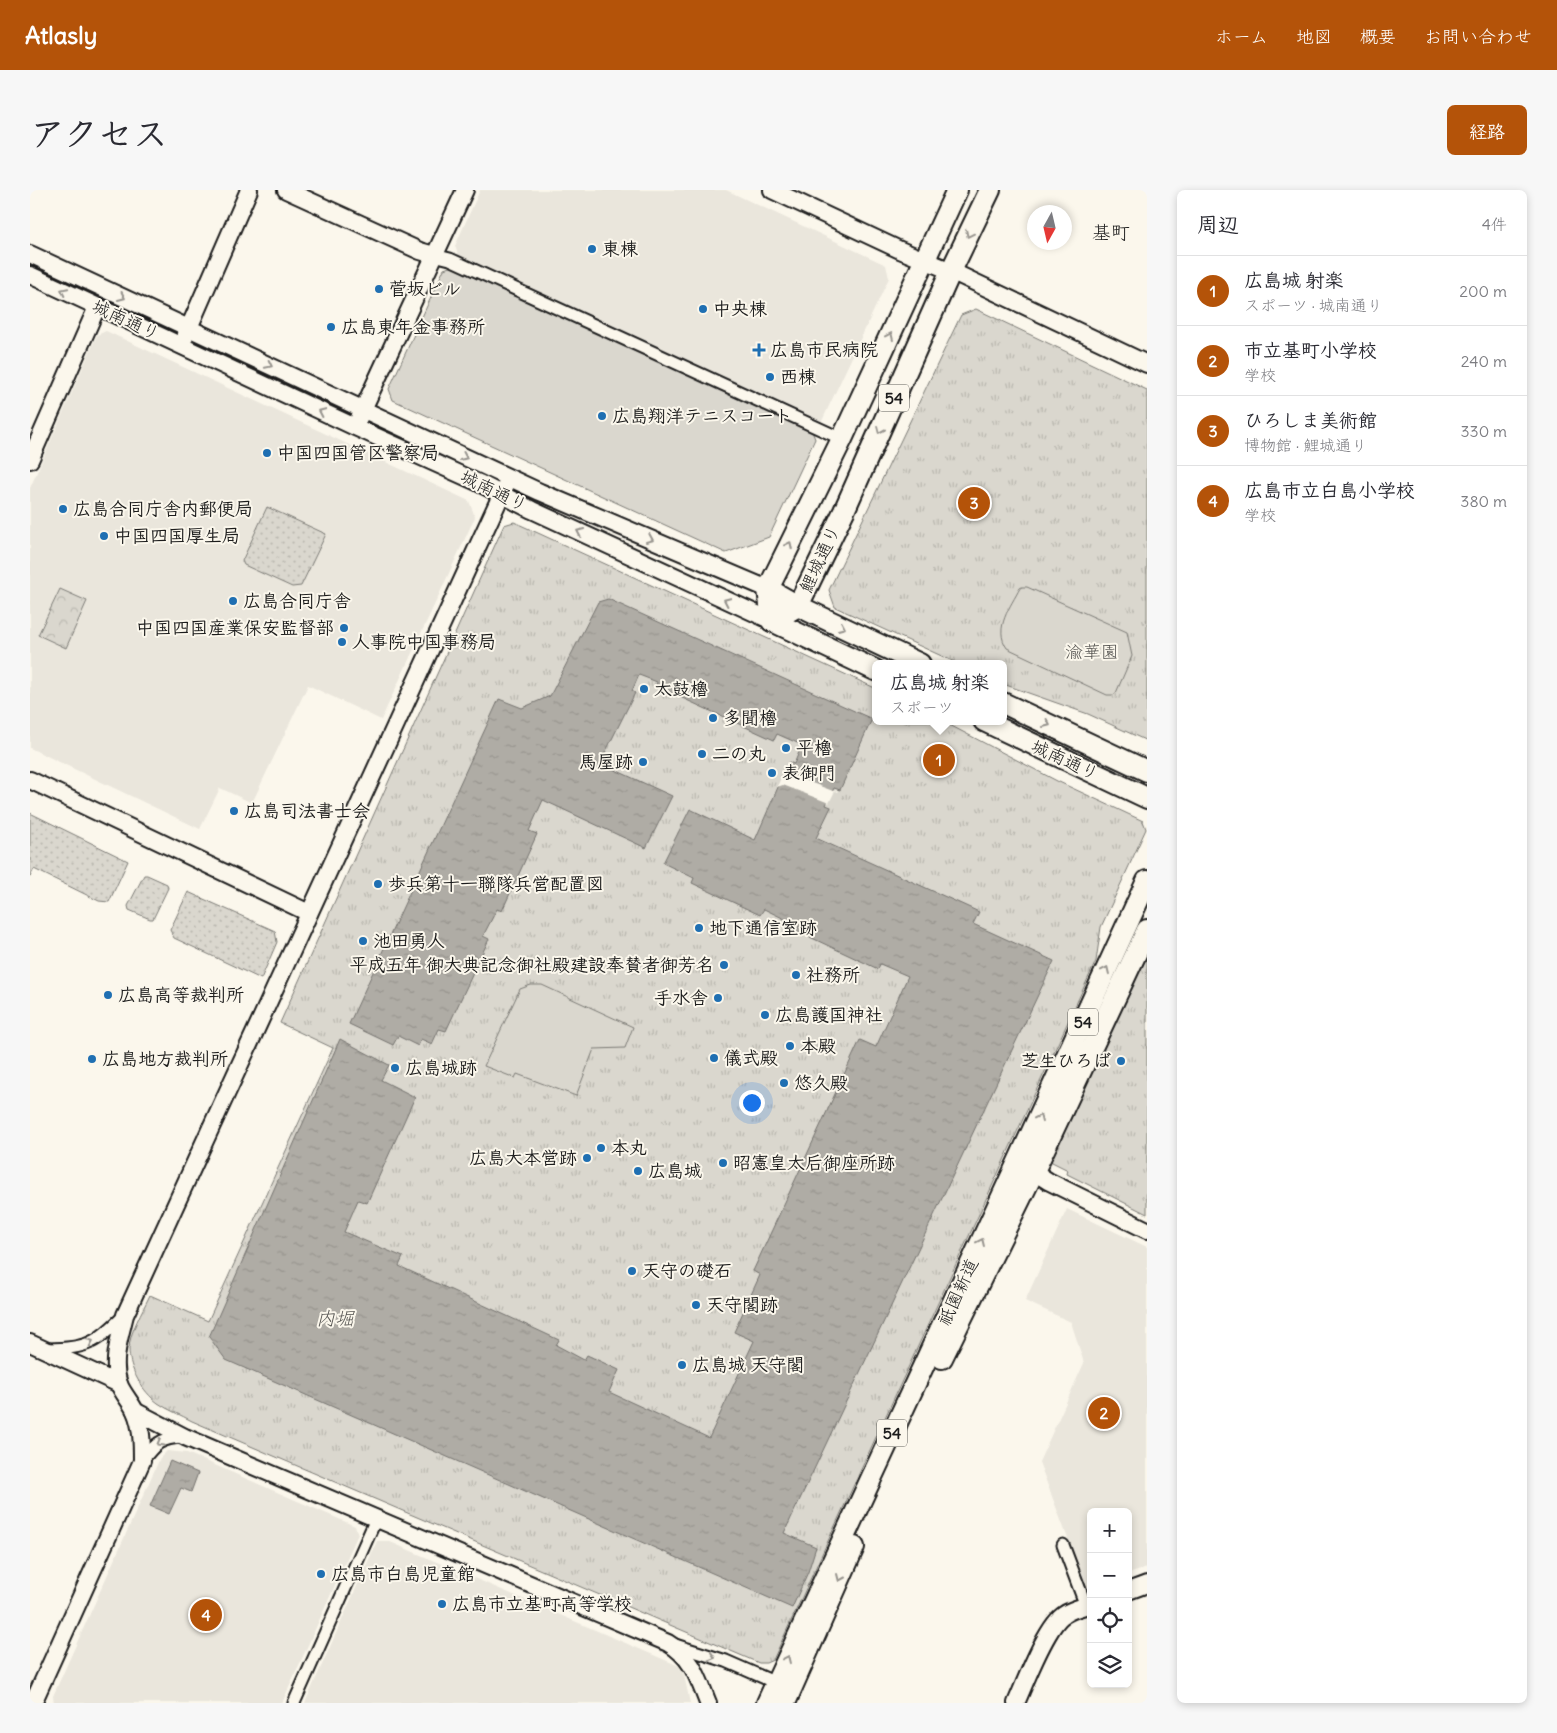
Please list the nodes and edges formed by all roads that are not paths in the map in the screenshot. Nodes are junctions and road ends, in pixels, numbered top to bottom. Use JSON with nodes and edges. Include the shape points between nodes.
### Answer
{"nodes":[{"id":1,"x":249,"y":190,"type":"edge"},
{"id":2,"x":286,"y":190,"type":"edge"},
{"id":3,"x":465,"y":190,"type":"edge"},
{"id":4,"x":772,"y":190,"type":"edge"},
{"id":5,"x":957,"y":190,"type":"edge"},
{"id":6,"x":990,"y":190,"type":"edge"},
{"id":7,"x":30,"y":254,"type":"edge"},
{"id":8,"x":434,"y":255,"type":"junction"},
{"id":9,"x":924,"y":260,"type":"junction"},
{"id":10,"x":951,"y":272,"type":"junction"},
{"id":11,"x":30,"y":275,"type":"edge"},
{"id":12,"x":97,"y":307,"type":"junction"},
{"id":13,"x":190,"y":328,"type":"junction"},
{"id":14,"x":182,"y":346,"type":"junction"},
{"id":15,"x":1147,"y":364,"type":"edge"},
{"id":16,"x":363,"y":410,"type":"junction"},
{"id":17,"x":355,"y":427,"type":"junction"},
{"id":18,"x":842,"y":440,"type":"junction"},
{"id":19,"x":30,"y":460,"type":"edge"},
{"id":20,"x":509,"y":478,"type":"junction"},
{"id":21,"x":501,"y":495,"type":"junction"},
{"id":22,"x":768,"y":589,"type":"junction"},
{"id":23,"x":798,"y":606,"type":"junction"},
{"id":24,"x":772,"y":621,"type":"junction"},
{"id":25,"x":912,"y":660,"type":"edge"},
{"id":26,"x":872,"y":669,"type":"edge"},
{"id":27,"x":1007,"y":705,"type":"edge"},
{"id":28,"x":992,"y":725,"type":"edge"},
{"id":29,"x":1147,"y":771,"type":"edge"},
{"id":30,"x":30,"y":780,"type":"edge"},
{"id":31,"x":1147,"y":798,"type":"edge"},
{"id":32,"x":1147,"y":881,"type":"edge"},
{"id":33,"x":309,"y":913,"type":"junction"},
{"id":34,"x":1147,"y":930,"type":"edge"},
{"id":35,"x":1026,"y":1166,"type":"junction"},
{"id":36,"x":1147,"y":1230,"type":"edge"},
{"id":37,"x":125,"y":1315,"type":"junction"},
{"id":38,"x":30,"y":1342,"type":"edge"},
{"id":39,"x":46,"y":1349,"type":"junction"},
{"id":40,"x":119,"y":1384,"type":"junction"},
{"id":41,"x":135,"y":1411,"type":"junction"},
{"id":42,"x":185,"y":1437,"type":"junction"},
{"id":43,"x":142,"y":1461,"type":"junction"},
{"id":44,"x":376,"y":1519,"type":"junction"},
{"id":45,"x":1063,"y":1545,"type":"dead end"},
{"id":46,"x":1147,"y":1584,"type":"edge"},
{"id":47,"x":1132,"y":1590,"type":"edge"},
{"id":48,"x":1087,"y":1603,"type":"edge"},
{"id":49,"x":1087,"y":1605,"type":"edge"},
{"id":50,"x":668,"y":1644,"type":"junction"},
{"id":51,"x":776,"y":1683,"type":"junction"},
{"id":52,"x":34,"y":1703,"type":"edge"},
{"id":53,"x":294,"y":1703,"type":"edge"},
{"id":54,"x":708,"y":1703,"type":"edge"},
{"id":55,"x":766,"y":1703,"type":"edge"},
{"id":56,"x":785,"y":1703,"type":"edge"},
{"id":57,"x":1016,"y":1703,"type":"edge"}],
"edges":[{"from":1,"to":13,"type":"street"},
{"from":2,"to":8,"type":"street"},
{"from":3,"to":8,"type":"street"},
{"from":4,"to":9,"type":"street"},
{"from":5,"to":9,"type":"highway","name":"鯉城通り","number":"54"},
{"from":6,"to":10,"type":"highway","name":"鯉城通り","number":"54","one_way":true},
{"from":7,"to":13,"type":"street","name":"城南通り","one_way":true},
{"from":8,"to":16,"type":"street"},
{"from":8,"to":18,"type":"street","via":[[459,263]]},
{"from":9,"to":10,"type":"street"},
{"from":18,"to":9,"type":"highway","name":"鯉城通り","number":"54","one_way":true},
{"from":10,"to":15,"type":"street"},
{"from":10,"to":23,"type":"highway","name":"鯉城通り","number":"54","one_way":true},
{"from":12,"to":11,"type":"street","name":"城南通り","one_way":true},
{"from":12,"to":14,"type":"street","name":"城南通り"},
{"from":12,"to":19,"type":"street"},
{"from":13,"to":14,"type":"street"},
{"from":13,"to":16,"type":"street","name":"城南通り","one_way":true},
{"from":17,"to":14,"type":"street","name":"城南通り","one_way":true},
{"from":16,"to":17,"type":"street"},
{"from":16,"to":20,"type":"street","name":"城南通り","one_way":true},
{"from":17,"to":21,"type":"street","name":"城南通り"},
{"from":22,"to":18,"type":"highway","name":"鯉城通り","number":"54","one_way":true},
{"from":20,"to":21,"type":"street"},
{"from":20,"to":22,"type":"street","name":"城南通り","one_way":true},
{"from":24,"to":21,"type":"street","name":"城南通り","one_way":true},
{"from":21,"to":33,"type":"street"},
{"from":22,"to":23,"type":"highway"},
{"from":22,"to":24,"type":"highway"},
{"from":23,"to":24,"type":"highway","name":"鯉城通り"},
{"from":23,"to":25,"type":"highway","one_way":true},
{"from":24,"to":26,"type":"highway","name":"城南通り"},
{"from":27,"to":29,"type":"highway","name":"城南通り","one_way":true},
{"from":28,"to":31,"type":"highway","name":"城南通り"},
{"from":30,"to":33,"type":"street"},
{"from":35,"to":32,"type":"highway","name":"祇園新道","number":"54","one_way":true},
{"from":33,"to":37,"type":"street"},
{"from":34,"to":35,"type":"highway","name":"祇園新道","number":"54"},
{"from":35,"to":36,"type":"street","via":[[1048,1181]]},
{"from":51,"to":35,"type":"highway","name":"祇園新道","number":"54","one_way":true},
{"from":35,"to":56,"type":"highway","name":"祇園新道","number":"54","one_way":true,"via":[[949,1344]]},
{"from":39,"to":37,"type":"street","one_way":true,"via":[[67,1349],[90,1343]]},
{"from":37,"to":40,"type":"street","via":[[117,1355]]},
{"from":38,"to":39,"type":"street"},
{"from":39,"to":40,"type":"street"},
{"from":40,"to":41,"type":"street"},
{"from":41,"to":42,"type":"street"},
{"from":41,"to":43,"type":"street","via":[[140,1428]]},
{"from":42,"to":43,"type":"street","one_way":true,"via":[[169,1438],[155,1444]]},
{"from":42,"to":44,"type":"street"},
{"from":43,"to":52,"type":"street"},
{"from":44,"to":50,"type":"street"},
{"from":44,"to":53,"type":"street"},
{"from":45,"to":48,"type":"street"},
{"from":46,"to":47,"type":"street"},
{"from":49,"to":57,"type":"street","via":[[1064,1614],[1055,1623]]},
{"from":50,"to":51,"type":"street","one_way":true,"via":[[726,1662]]},
{"from":50,"to":54,"type":"street","via":[[688,1659]]},
{"from":51,"to":55,"type":"highway","name":"祇園新道","number":"54"}]}
